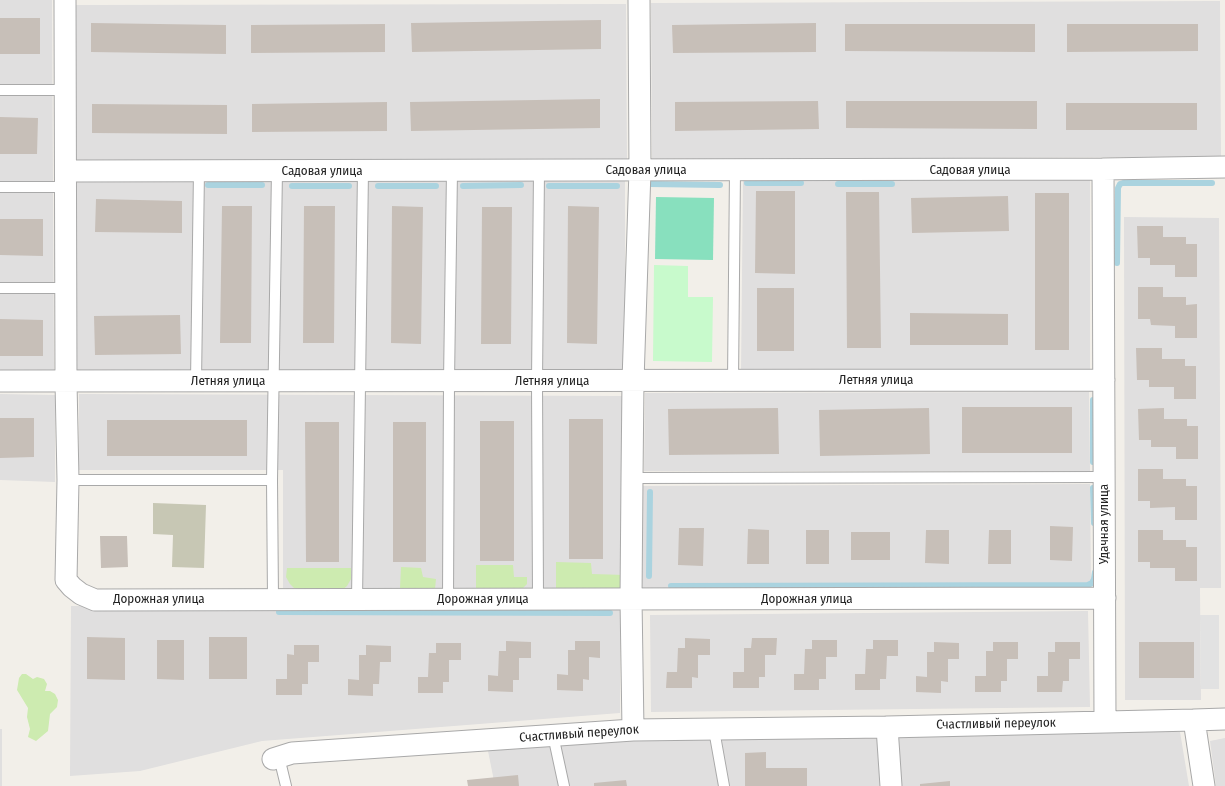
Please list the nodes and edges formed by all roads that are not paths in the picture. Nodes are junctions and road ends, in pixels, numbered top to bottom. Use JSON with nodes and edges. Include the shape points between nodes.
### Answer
{"nodes":[{"id":1,"x":65,"y":0,"type":"edge"},
{"id":2,"x":639,"y":0,"type":"edge"},
{"id":3,"x":0,"y":90,"type":"edge"},
{"id":4,"x":66,"y":90,"type":"junction"},
{"id":5,"x":1225,"y":167,"type":"edge"},
{"id":6,"x":1103,"y":169,"type":"junction"},
{"id":7,"x":640,"y":170,"type":"junction"},
{"id":8,"x":735,"y":170,"type":"junction"},
{"id":9,"x":199,"y":171,"type":"junction"},
{"id":10,"x":277,"y":171,"type":"junction"},
{"id":11,"x":363,"y":171,"type":"junction"},
{"id":12,"x":452,"y":171,"type":"junction"},
{"id":13,"x":539,"y":171,"type":"junction"},
{"id":14,"x":66,"y":179,"type":"junction"},
{"id":15,"x":0,"y":188,"type":"edge"},
{"id":16,"x":0,"y":288,"type":"edge"},
{"id":17,"x":66,"y":288,"type":"junction"},
{"id":18,"x":1104,"y":380,"type":"junction"},
{"id":19,"x":0,"y":381,"type":"edge"},
{"id":20,"x":274,"y":381,"type":"junction"},
{"id":21,"x":361,"y":381,"type":"junction"},
{"id":22,"x":449,"y":381,"type":"junction"},
{"id":23,"x":537,"y":381,"type":"junction"},
{"id":24,"x":633,"y":381,"type":"junction"},
{"id":25,"x":733,"y":381,"type":"junction"},
{"id":26,"x":66,"y":382,"type":"junction"},
{"id":27,"x":196,"y":382,"type":"junction"},
{"id":28,"x":1104,"y":477,"type":"junction"},
{"id":29,"x":632,"y":478,"type":"junction"},
{"id":30,"x":68,"y":480,"type":"junction"},
{"id":31,"x":272,"y":480,"type":"junction"},
{"id":32,"x":1104,"y":598,"type":"junction"},
{"id":33,"x":448,"y":599,"type":"junction"},
{"id":34,"x":538,"y":599,"type":"junction"},
{"id":35,"x":631,"y":599,"type":"junction"},
{"id":36,"x":273,"y":600,"type":"junction"},
{"id":37,"x":357,"y":600,"type":"junction"},
{"id":38,"x":1225,"y":719,"type":"edge"},
{"id":39,"x":1194,"y":720,"type":"junction"},
{"id":40,"x":1105,"y":722,"type":"junction"},
{"id":41,"x":887,"y":727,"type":"junction"},
{"id":42,"x":633,"y":730,"type":"junction"},
{"id":43,"x":714,"y":730,"type":"junction"},
{"id":44,"x":553,"y":735,"type":"junction"},
{"id":45,"x":276,"y":758,"type":"joint"},
{"id":46,"x":286,"y":786,"type":"edge"},
{"id":47,"x":564,"y":786,"type":"edge"},
{"id":48,"x":724,"y":786,"type":"edge"},
{"id":49,"x":891,"y":786,"type":"edge"},
{"id":50,"x":1204,"y":786,"type":"edge"}],
"edges":[{"from":1,"to":4,"type":"street","name":"Дорожная улица"},
{"from":2,"to":7,"type":"street"},
{"from":3,"to":4,"type":"lane"},
{"from":4,"to":14,"type":"street","name":"Дорожная улица"},
{"from":5,"to":6,"type":"street","name":"Садовая улица"},
{"from":6,"to":8,"type":"street","name":"Садовая улица"},
{"from":6,"to":18,"type":"street","name":"Удачная улица"},
{"from":7,"to":8,"type":"street","name":"Садовая улица"},
{"from":7,"to":13,"type":"street","name":"Садовая улица"},
{"from":7,"to":24,"type":"street"},
{"from":8,"to":25,"type":"lane"},
{"from":9,"to":10,"type":"street","name":"Садовая улица"},
{"from":9,"to":14,"type":"street","name":"Садовая улица"},
{"from":9,"to":27,"type":"lane"},
{"from":10,"to":11,"type":"street","name":"Садовая улица"},
{"from":10,"to":20,"type":"lane"},
{"from":11,"to":12,"type":"street","name":"Садовая улица"},
{"from":11,"to":21,"type":"lane"},
{"from":12,"to":13,"type":"street","name":"Садовая улица"},
{"from":12,"to":22,"type":"lane"},
{"from":13,"to":23,"type":"lane"},
{"from":14,"to":15,"type":"lane"},
{"from":14,"to":17,"type":"street","name":"Дорожная улица"},
{"from":16,"to":17,"type":"lane"},
{"from":17,"to":26,"type":"street","name":"Дорожная улица"},
{"from":18,"to":25,"type":"street","name":"Летняя улица"},
{"from":18,"to":28,"type":"street","name":"Удачная улица"},
{"from":19,"to":26,"type":"street","name":"Летняя улица"},
{"from":20,"to":21,"type":"street","name":"Летняя улица"},
{"from":20,"to":27,"type":"street","name":"Летняя улица"},
{"from":20,"to":31,"type":"lane"},
{"from":21,"to":22,"type":"street","name":"Летняя улица"},
{"from":21,"to":37,"type":"lane"},
{"from":22,"to":23,"type":"street","name":"Летняя улица"},
{"from":22,"to":33,"type":"lane"},
{"from":23,"to":24,"type":"street","name":"Летняя улица"},
{"from":23,"to":34,"type":"lane"},
{"from":24,"to":25,"type":"street","name":"Летняя улица"},
{"from":24,"to":29,"type":"street"},
{"from":26,"to":27,"type":"street","name":"Летняя улица"},
{"from":26,"to":30,"type":"street","name":"Дорожная улица"},
{"from":28,"to":29,"type":"lane"},
{"from":28,"to":32,"type":"street","name":"Удачная улица"},
{"from":29,"to":35,"type":"street"},
{"from":30,"to":31,"type":"lane"},
{"from":30,"to":36,"type":"street","name":"Дорожная улица","via":[[66,580],[81,594],[95,600]]},
{"from":31,"to":36,"type":"lane"},
{"from":32,"to":35,"type":"street","name":"Дорожная улица"},
{"from":32,"to":40,"type":"street","name":"Удачная улица"},
{"from":33,"to":34,"type":"street","name":"Дорожная улица"},
{"from":33,"to":37,"type":"street","name":"Дорожная улица"},
{"from":34,"to":35,"type":"street","name":"Дорожная улица"},
{"from":35,"to":42,"type":"street"},
{"from":36,"to":37,"type":"street","name":"Дорожная улица"},
{"from":38,"to":39,"type":"street"},
{"from":39,"to":40,"type":"street"},
{"from":39,"to":50,"type":"street"},
{"from":40,"to":41,"type":"street","name":"Счастливый переулок"},
{"from":41,"to":43,"type":"street","name":"Счастливый переулок"},
{"from":41,"to":49,"type":"street"},
{"from":42,"to":43,"type":"street","name":"Счастливый переулок"},
{"from":42,"to":44,"type":"street","name":"Счастливый переулок"},
{"from":43,"to":48,"type":"lane"},
{"from":44,"to":45,"type":"street","name":"Счастливый переулок","via":[[292,753]]},
{"from":44,"to":47,"type":"lane"},
{"from":45,"to":46,"type":"lane"}]}
